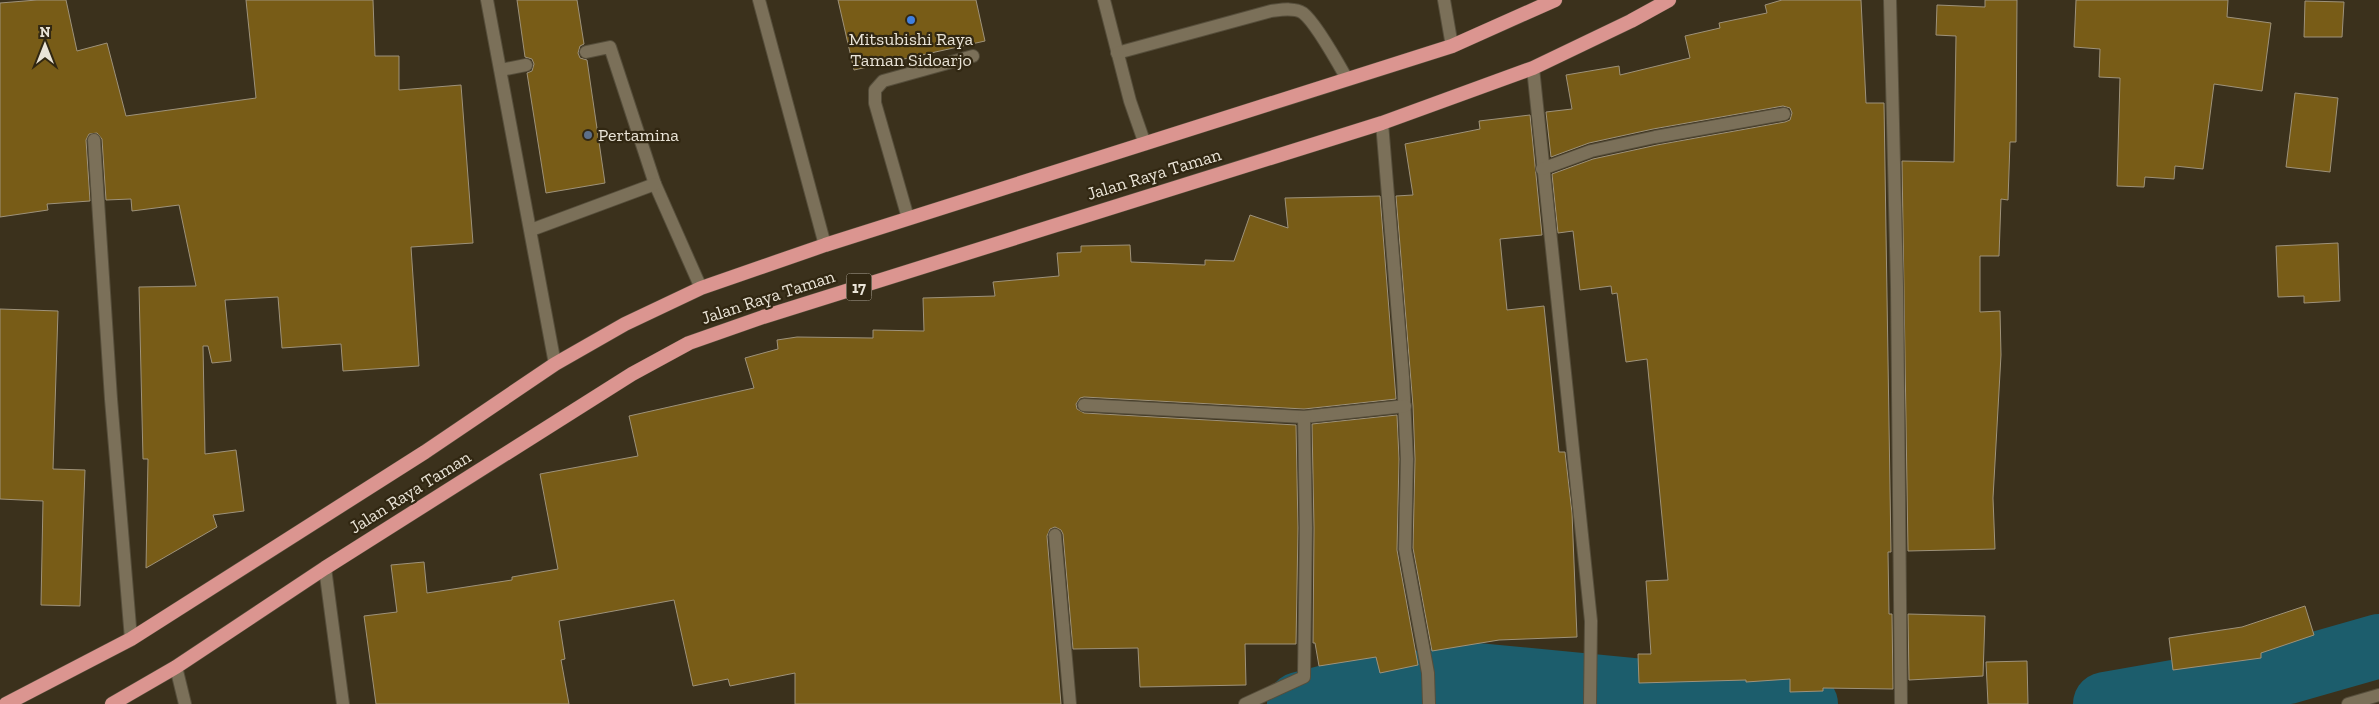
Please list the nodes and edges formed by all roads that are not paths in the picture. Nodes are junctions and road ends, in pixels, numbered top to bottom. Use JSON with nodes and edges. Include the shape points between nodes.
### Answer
{"nodes":[{"id":1,"x":487,"y":0,"type":"edge"},
{"id":2,"x":759,"y":0,"type":"edge"},
{"id":3,"x":1104,"y":0,"type":"edge"},
{"id":4,"x":1444,"y":0,"type":"edge"},
{"id":5,"x":1555,"y":0,"type":"edge"},
{"id":6,"x":1669,"y":0,"type":"edge"},
{"id":7,"x":1890,"y":0,"type":"edge"},
{"id":8,"x":1452,"y":46,"type":"junction"},
{"id":9,"x":586,"y":52,"type":"dead end"},
{"id":10,"x":1117,"y":53,"type":"junction"},
{"id":11,"x":974,"y":56,"type":"dead end"},
{"id":12,"x":526,"y":65,"type":"dead end"},
{"id":13,"x":1533,"y":68,"type":"junction"},
{"id":14,"x":500,"y":70,"type":"junction"},
{"id":15,"x":1348,"y":79,"type":"junction"},
{"id":16,"x":1784,"y":114,"type":"dead end"},
{"id":17,"x":1382,"y":123,"type":"junction"},
{"id":18,"x":94,"y":140,"type":"dead end"},
{"id":19,"x":1145,"y":144,"type":"junction"},
{"id":20,"x":1542,"y":169,"type":"junction"},
{"id":21,"x":656,"y":184,"type":"junction"},
{"id":22,"x":908,"y":218,"type":"junction"},
{"id":23,"x":531,"y":230,"type":"junction"},
{"id":24,"x":825,"y":244,"type":"junction"},
{"id":25,"x":701,"y":288,"type":"junction"},
{"id":26,"x":555,"y":364,"type":"junction"},
{"id":27,"x":1084,"y":405,"type":"dead end"},
{"id":28,"x":1404,"y":406,"type":"junction"},
{"id":29,"x":1304,"y":417,"type":"junction"},
{"id":30,"x":1055,"y":535,"type":"dead end"},
{"id":31,"x":325,"y":568,"type":"junction"},
{"id":32,"x":131,"y":639,"type":"junction"},
{"id":33,"x":176,"y":667,"type":"junction"},
{"id":34,"x":2379,"y":695,"type":"edge"},
{"id":35,"x":1429,"y":698,"type":"edge"},
{"id":36,"x":1590,"y":702,"type":"edge"},
{"id":37,"x":1901,"y":702,"type":"edge"},
{"id":38,"x":6,"y":704,"type":"edge"},
{"id":39,"x":112,"y":704,"type":"edge"},
{"id":40,"x":185,"y":704,"type":"edge"},
{"id":41,"x":343,"y":704,"type":"edge"},
{"id":42,"x":1070,"y":704,"type":"edge"},
{"id":43,"x":1245,"y":704,"type":"edge"},
{"id":44,"x":2348,"y":704,"type":"edge"}],
"edges":[{"from":1,"to":14,"type":"street"},
{"from":2,"to":24,"type":"street"},
{"from":3,"to":10,"type":"street"},
{"from":4,"to":8,"type":"street"},
{"from":5,"to":8,"type":"highway","name":"Jalan Raya Taman"},
{"from":6,"to":13,"type":"highway","name":"Jalan Raya Taman","number":"17"},
{"from":7,"to":37,"type":"street","via":[[1897,287]]},
{"from":8,"to":15,"type":"highway","name":"Jalan Raya Taman"},
{"from":9,"to":21,"type":"street","via":[[610,47]]},
{"from":10,"to":15,"type":"street","via":[[1287,9],[1302,12]]},
{"from":10,"to":19,"type":"street"},
{"from":11,"to":22,"type":"street","via":[[883,81],[875,90],[875,103]]},
{"from":12,"to":14,"type":"street"},
{"from":13,"to":17,"type":"highway","name":"Jalan Raya Taman","number":"17"},
{"from":13,"to":20,"type":"street"},
{"from":14,"to":23,"type":"street"},
{"from":15,"to":19,"type":"highway","name":"Jalan Raya Taman"},
{"from":16,"to":20,"type":"street","via":[[1591,151]]},
{"from":17,"to":28,"type":"street"},
{"from":17,"to":31,"type":"highway","name":"Jalan Raya Taman","number":"17","via":[[689,343],[624,379]]},
{"from":18,"to":32,"type":"street"},
{"from":19,"to":22,"type":"highway","name":"Jalan Raya Taman"},
{"from":20,"to":36,"type":"street","via":[[1591,621]]},
{"from":21,"to":23,"type":"street"},
{"from":21,"to":25,"type":"street"},
{"from":22,"to":24,"type":"highway","name":"Jalan Raya Taman"},
{"from":23,"to":26,"type":"street"},
{"from":24,"to":25,"type":"highway","name":"Jalan Raya Taman"},
{"from":25,"to":26,"type":"highway","name":"Jalan Raya Taman","via":[[625,324]]},
{"from":26,"to":32,"type":"highway","name":"Jalan Raya Taman","via":[[417,457]]},
{"from":27,"to":29,"type":"street"},
{"from":28,"to":29,"type":"street"},
{"from":28,"to":35,"type":"street","via":[[1407,459],[1405,548],[1428,673]]},
{"from":29,"to":43,"type":"street","via":[[1304,677]]},
{"from":30,"to":42,"type":"street"},
{"from":31,"to":33,"type":"highway","name":"Jalan Raya Taman","number":"17"},
{"from":31,"to":41,"type":"street"},
{"from":32,"to":38,"type":"highway","name":"Jalan Raya Taman"},
{"from":33,"to":39,"type":"highway","name":"Jalan Raya Taman","number":"17"},
{"from":33,"to":40,"type":"street"},
{"from":34,"to":44,"type":"street"}]}
